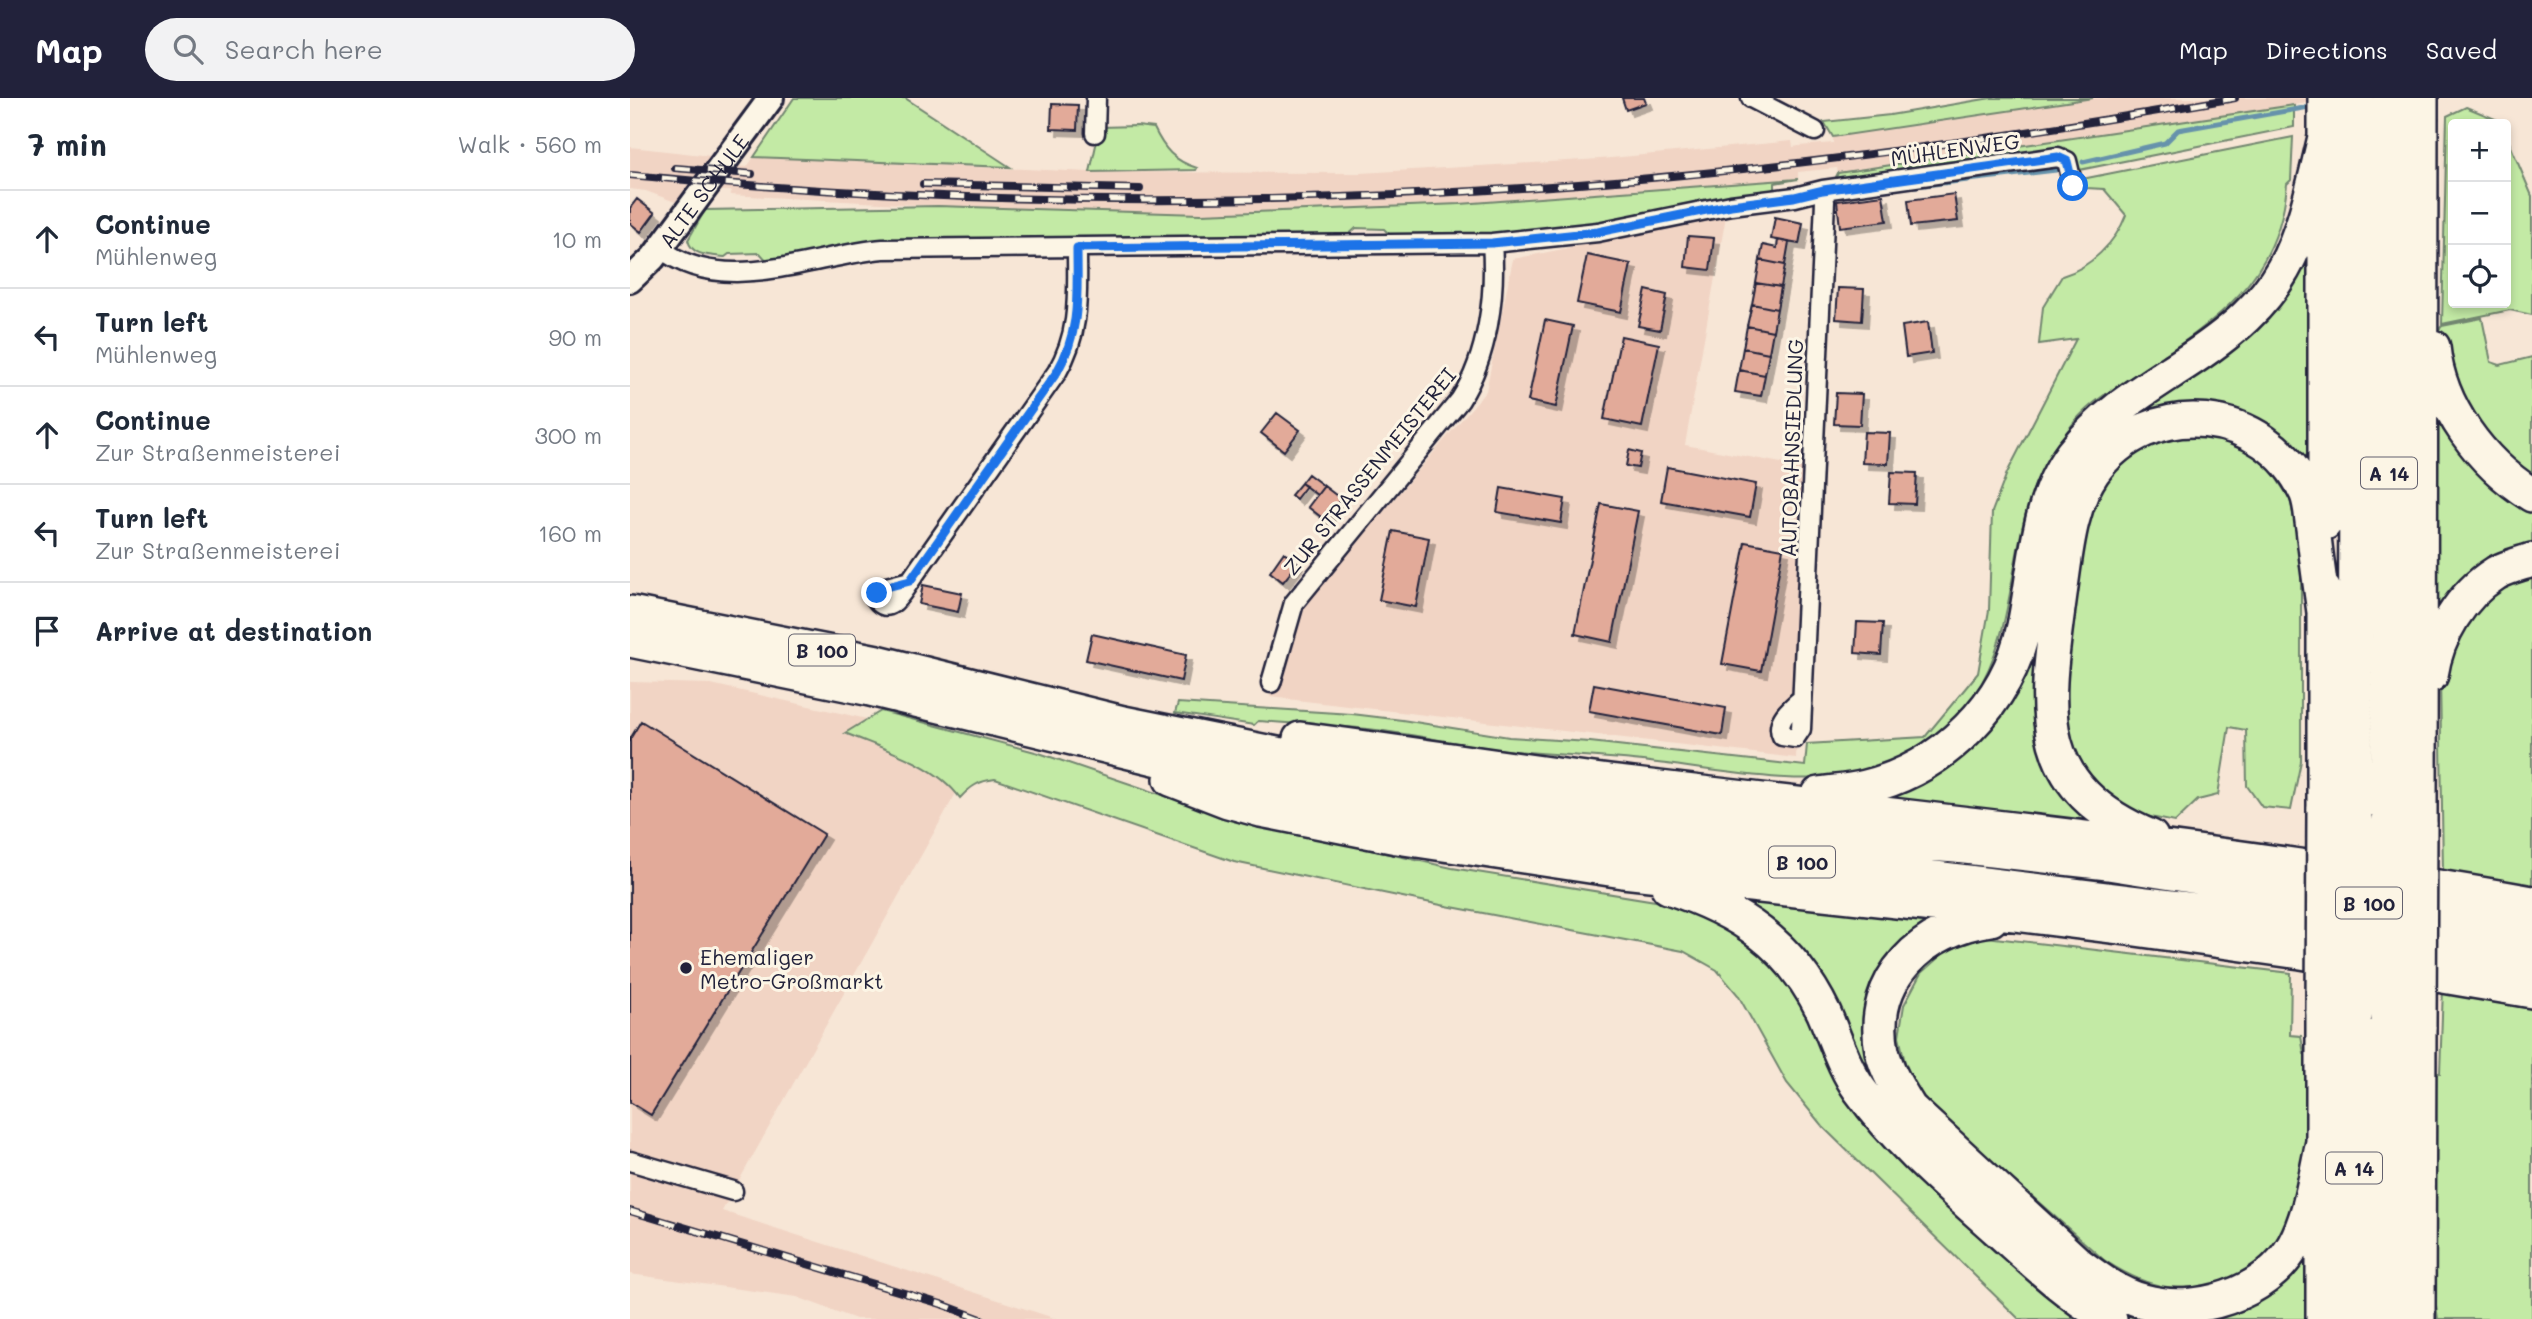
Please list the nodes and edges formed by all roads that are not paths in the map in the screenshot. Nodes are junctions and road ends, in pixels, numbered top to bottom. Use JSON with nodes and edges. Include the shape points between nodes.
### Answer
{"nodes":[{"id":1,"x":770,"y":98,"type":"edge"},
{"id":2,"x":1096,"y":98,"type":"edge"},
{"id":3,"x":1752,"y":98,"type":"edge"},
{"id":4,"x":2325,"y":98,"type":"edge"},
{"id":5,"x":2357,"y":98,"type":"edge"},
{"id":6,"x":2406,"y":110,"type":"edge"},
{"id":7,"x":1815,"y":131,"type":"dead end"},
{"id":8,"x":1095,"y":133,"type":"dead end"},
{"id":9,"x":2325,"y":137,"type":"junction"},
{"id":10,"x":2073,"y":186,"type":"dead end"},
{"id":11,"x":2421,"y":194,"type":"junction"},
{"id":12,"x":1824,"y":195,"type":"junction"},
{"id":13,"x":1492,"y":243,"type":"junction"},
{"id":14,"x":660,"y":248,"type":"junction"},
{"id":15,"x":1077,"y":248,"type":"junction"},
{"id":16,"x":630,"y":280,"type":"edge"},
{"id":17,"x":2532,"y":495,"type":"edge"},
{"id":18,"x":2532,"y":561,"type":"edge"},
{"id":19,"x":910,"y":581,"type":"dead end"},
{"id":20,"x":2324,"y":612,"type":"junction"},
{"id":21,"x":639,"y":613,"type":"edge"},
{"id":22,"x":630,"y":640,"type":"edge"},
{"id":23,"x":1270,"y":683,"type":"dead end"},
{"id":24,"x":1802,"y":698,"type":"dead end"},
{"id":25,"x":1123,"y":723,"type":"junction"},
{"id":26,"x":1068,"y":738,"type":"junction"},
{"id":27,"x":2420,"y":761,"type":"junction"},
{"id":28,"x":1760,"y":799,"type":"junction"},
{"id":29,"x":2340,"y":813,"type":"junction"},
{"id":30,"x":2404,"y":823,"type":"junction"},
{"id":31,"x":2183,"y":850,"type":"junction"},
{"id":32,"x":1623,"y":870,"type":"junction"},
{"id":33,"x":2532,"y":903,"type":"edge"},
{"id":34,"x":2024,"y":915,"type":"junction"},
{"id":35,"x":2532,"y":932,"type":"edge"},
{"id":36,"x":2532,"y":962,"type":"edge"},
{"id":37,"x":2532,"y":993,"type":"edge"},
{"id":38,"x":2339,"y":1014,"type":"junction"},
{"id":39,"x":2403,"y":1023,"type":"junction"},
{"id":40,"x":2323,"y":1142,"type":"junction"},
{"id":41,"x":630,"y":1161,"type":"edge"},
{"id":42,"x":733,"y":1191,"type":"dead end"},
{"id":43,"x":2418,"y":1262,"type":"junction"},
{"id":44,"x":2110,"y":1319,"type":"edge"},
{"id":45,"x":2323,"y":1319,"type":"edge"},
{"id":46,"x":2354,"y":1319,"type":"edge"},
{"id":47,"x":2386,"y":1319,"type":"edge"},
{"id":48,"x":2418,"y":1319,"type":"edge"},
{"id":49,"x":2428,"y":1319,"type":"edge"}],
"edges":[{"from":1,"to":14,"type":"street","name":"ALTE SCHULE"},
{"from":2,"to":8,"type":"street"},
{"from":3,"to":7,"type":"street"},
{"from":4,"to":9,"type":"highway"},
{"from":5,"to":29,"type":"highway","number":"A 14"},
{"from":6,"to":11,"type":"highway"},
{"from":6,"to":30,"type":"highway","number":"A 14"},
{"from":9,"to":20,"type":"highway"},
{"from":9,"to":28,"type":"highway","via":[[2300,237],[2273,288],[2233,329],[2102,421],[2071,456],[2046,510],[2016,653],[2002,684],[1975,721],[1940,752],[1894,777],[1866,787]]},
{"from":10,"to":12,"type":"street","name":"MÜHLENWEG","via":[[2067,161],[2058,157]]},
{"from":11,"to":17,"type":"highway","via":[[2434,359],[2443,390],[2457,418],[2489,460]]},
{"from":11,"to":27,"type":"highway"},
{"from":12,"to":13,"type":"street","via":[[1731,205],[1598,232]]},
{"from":12,"to":24,"type":"street","name":"AUTOBAHNSIEDLUNG"},
{"from":13,"to":15,"type":"street"},
{"from":13,"to":23,"type":"street","name":"ZUR STRASSENMEISTEREI","via":[[1491,298],[1472,382],[1294,603]]},
{"from":14,"to":15,"type":"street","via":[[688,265],[741,271],[883,249]]},
{"from":14,"to":16,"type":"street","name":"ALTE SCHULE"},
{"from":15,"to":19,"type":"street","via":[[1077,316],[1068,354]]},
{"from":18,"to":27,"type":"highway","via":[[2498,572],[2474,590],[2443,633],[2433,658]]},
{"from":20,"to":29,"type":"highway"},
{"from":20,"to":31,"type":"highway","via":[[2308,496],[2285,460],[2251,435],[2214,421],[2152,426],[2120,444],[2093,473],[2077,507],[2064,568],[2049,684],[2053,739],[2070,777],[2098,808]]},
{"from":21,"to":25,"type":"highway","number":"B 100","via":[[877,662]]},
{"from":22,"to":26,"type":"highway","number":"B 100","via":[[866,688]]},
{"from":25,"to":28,"type":"highway","via":[[1197,725]]},
{"from":25,"to":35,"type":"highway","number":"B 100","via":[[1412,781],[1540,801],[1797,834],[2108,863]]},
{"from":26,"to":32,"type":"highway","via":[[1261,810],[1410,839]]},
{"from":26,"to":36,"type":"highway","number":"B 100","via":[[1274,784],[1499,824],[2292,922]]},
{"from":27,"to":30,"type":"highway"},
{"from":28,"to":31,"type":"highway"},
{"from":29,"to":38,"type":"highway","number":"A 14","bridge":true},
{"from":30,"to":39,"type":"highway","number":"A 14","bridge":true},
{"from":31,"to":33,"type":"highway"},
{"from":32,"to":34,"type":"highway"},
{"from":32,"to":44,"type":"highway","via":[[1722,908],[1788,956],[1807,981],[1857,1087],[1892,1131],[2059,1284]]},
{"from":34,"to":37,"type":"highway","via":[[2301,952]]},
{"from":34,"to":40,"type":"highway","via":[[1945,930],[1912,954],[1897,972],[1886,998],[1882,1052],[1910,1109],[2088,1272],[2119,1292],[2163,1305],[2204,1304],[2254,1284],[2281,1261],[2301,1231]]},
{"from":38,"to":40,"type":"highway"},
{"from":38,"to":46,"type":"highway","number":"A 14"},
{"from":39,"to":43,"type":"highway"},
{"from":39,"to":47,"type":"highway","number":"A 14"},
{"from":40,"to":45,"type":"highway"},
{"from":41,"to":42,"type":"street"},
{"from":43,"to":48,"type":"highway"},
{"from":43,"to":49,"type":"highway"}]}
